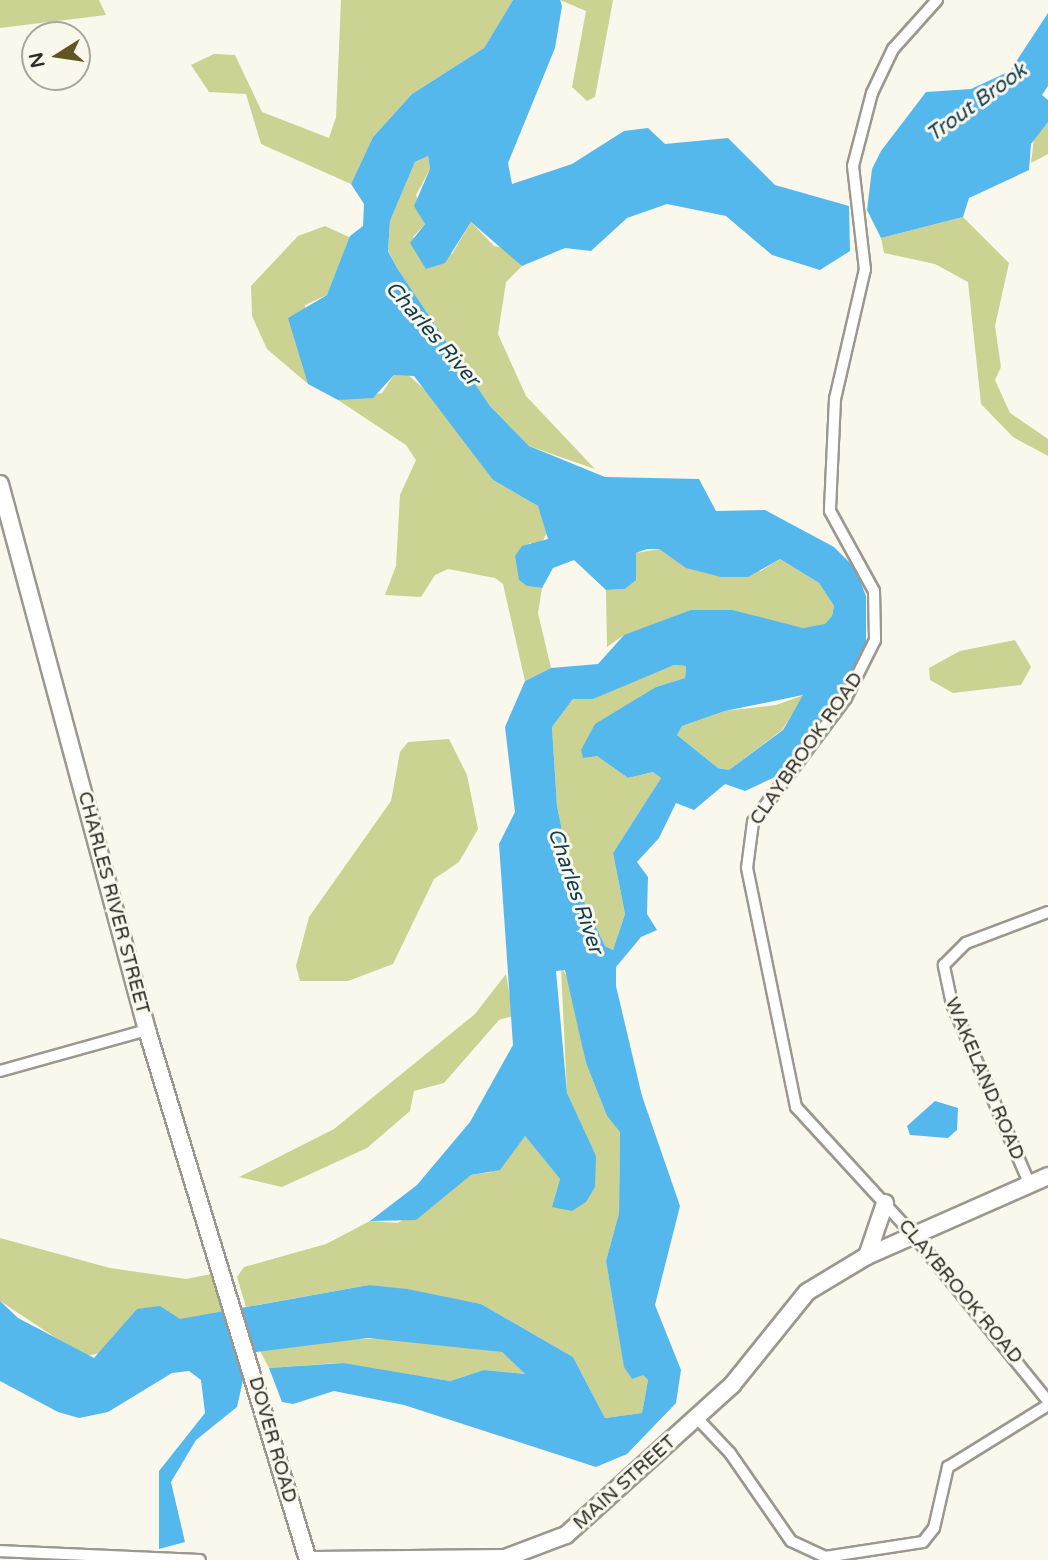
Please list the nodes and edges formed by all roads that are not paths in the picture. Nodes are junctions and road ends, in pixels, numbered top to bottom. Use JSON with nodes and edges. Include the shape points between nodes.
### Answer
{"nodes":[{"id":1,"x":937,"y":0,"type":"edge"},
{"id":2,"x":0,"y":484,"type":"edge"},
{"id":3,"x":1048,"y":912,"type":"edge"},
{"id":4,"x":147,"y":1030,"type":"junction"},
{"id":5,"x":0,"y":1071,"type":"edge"},
{"id":6,"x":1048,"y":1176,"type":"edge"},
{"id":7,"x":1030,"y":1185,"type":"junction"},
{"id":8,"x":885,"y":1203,"type":"junction"},
{"id":9,"x":916,"y":1237,"type":"junction"},
{"id":10,"x":867,"y":1256,"type":"junction"},
{"id":11,"x":236,"y":1320,"type":"joint"},
{"id":12,"x":1048,"y":1403,"type":"edge"},
{"id":13,"x":696,"y":1417,"type":"junction"},
{"id":14,"x":0,"y":1551,"type":"edge"},
{"id":15,"x":200,"y":1560,"type":"edge"},
{"id":16,"x":308,"y":1560,"type":"edge"},
{"id":17,"x":315,"y":1560,"type":"edge"}],
"edges":[{"from":1,"to":8,"type":"street","name":"CLAYBROOK ROAD","via":[[893,49],[872,93],[853,166],[864,282],[835,399],[830,511],[874,591],[875,640],[846,698],[758,814],[746,851],[781,1058],[796,1107]]},
{"from":2,"to":4,"type":"street","name":"CHARLES RIVER STREET"},
{"from":3,"to":7,"type":"street","name":"WAKELAND ROAD","via":[[967,943],[944,965],[952,1004]]},
{"from":4,"to":5,"type":"street"},
{"from":4,"to":11,"type":"street","name":"CHARLES RIVER STREET"},
{"from":6,"to":7,"type":"street","name":"MAIN STREET"},
{"from":7,"to":9,"type":"street","name":"MAIN STREET"},
{"from":8,"to":9,"type":"street","name":"CLAYBROOK ROAD"},
{"from":8,"to":10,"type":"street"},
{"from":9,"to":10,"type":"street","name":"MAIN STREET"},
{"from":9,"to":12,"type":"street","name":"CLAYBROOK ROAD"},
{"from":10,"to":13,"type":"street","name":"MAIN STREET","via":[[807,1292],[732,1385]]},
{"from":11,"to":16,"type":"street","name":"DOVER ROAD"},
{"from":12,"to":13,"type":"street","via":[[948,1467],[934,1528],[923,1542],[825,1557],[791,1541]]},
{"from":13,"to":17,"type":"street","name":"MAIN STREET","via":[[584,1524],[542,1548],[505,1558]]},
{"from":14,"to":15,"type":"street"}]}
